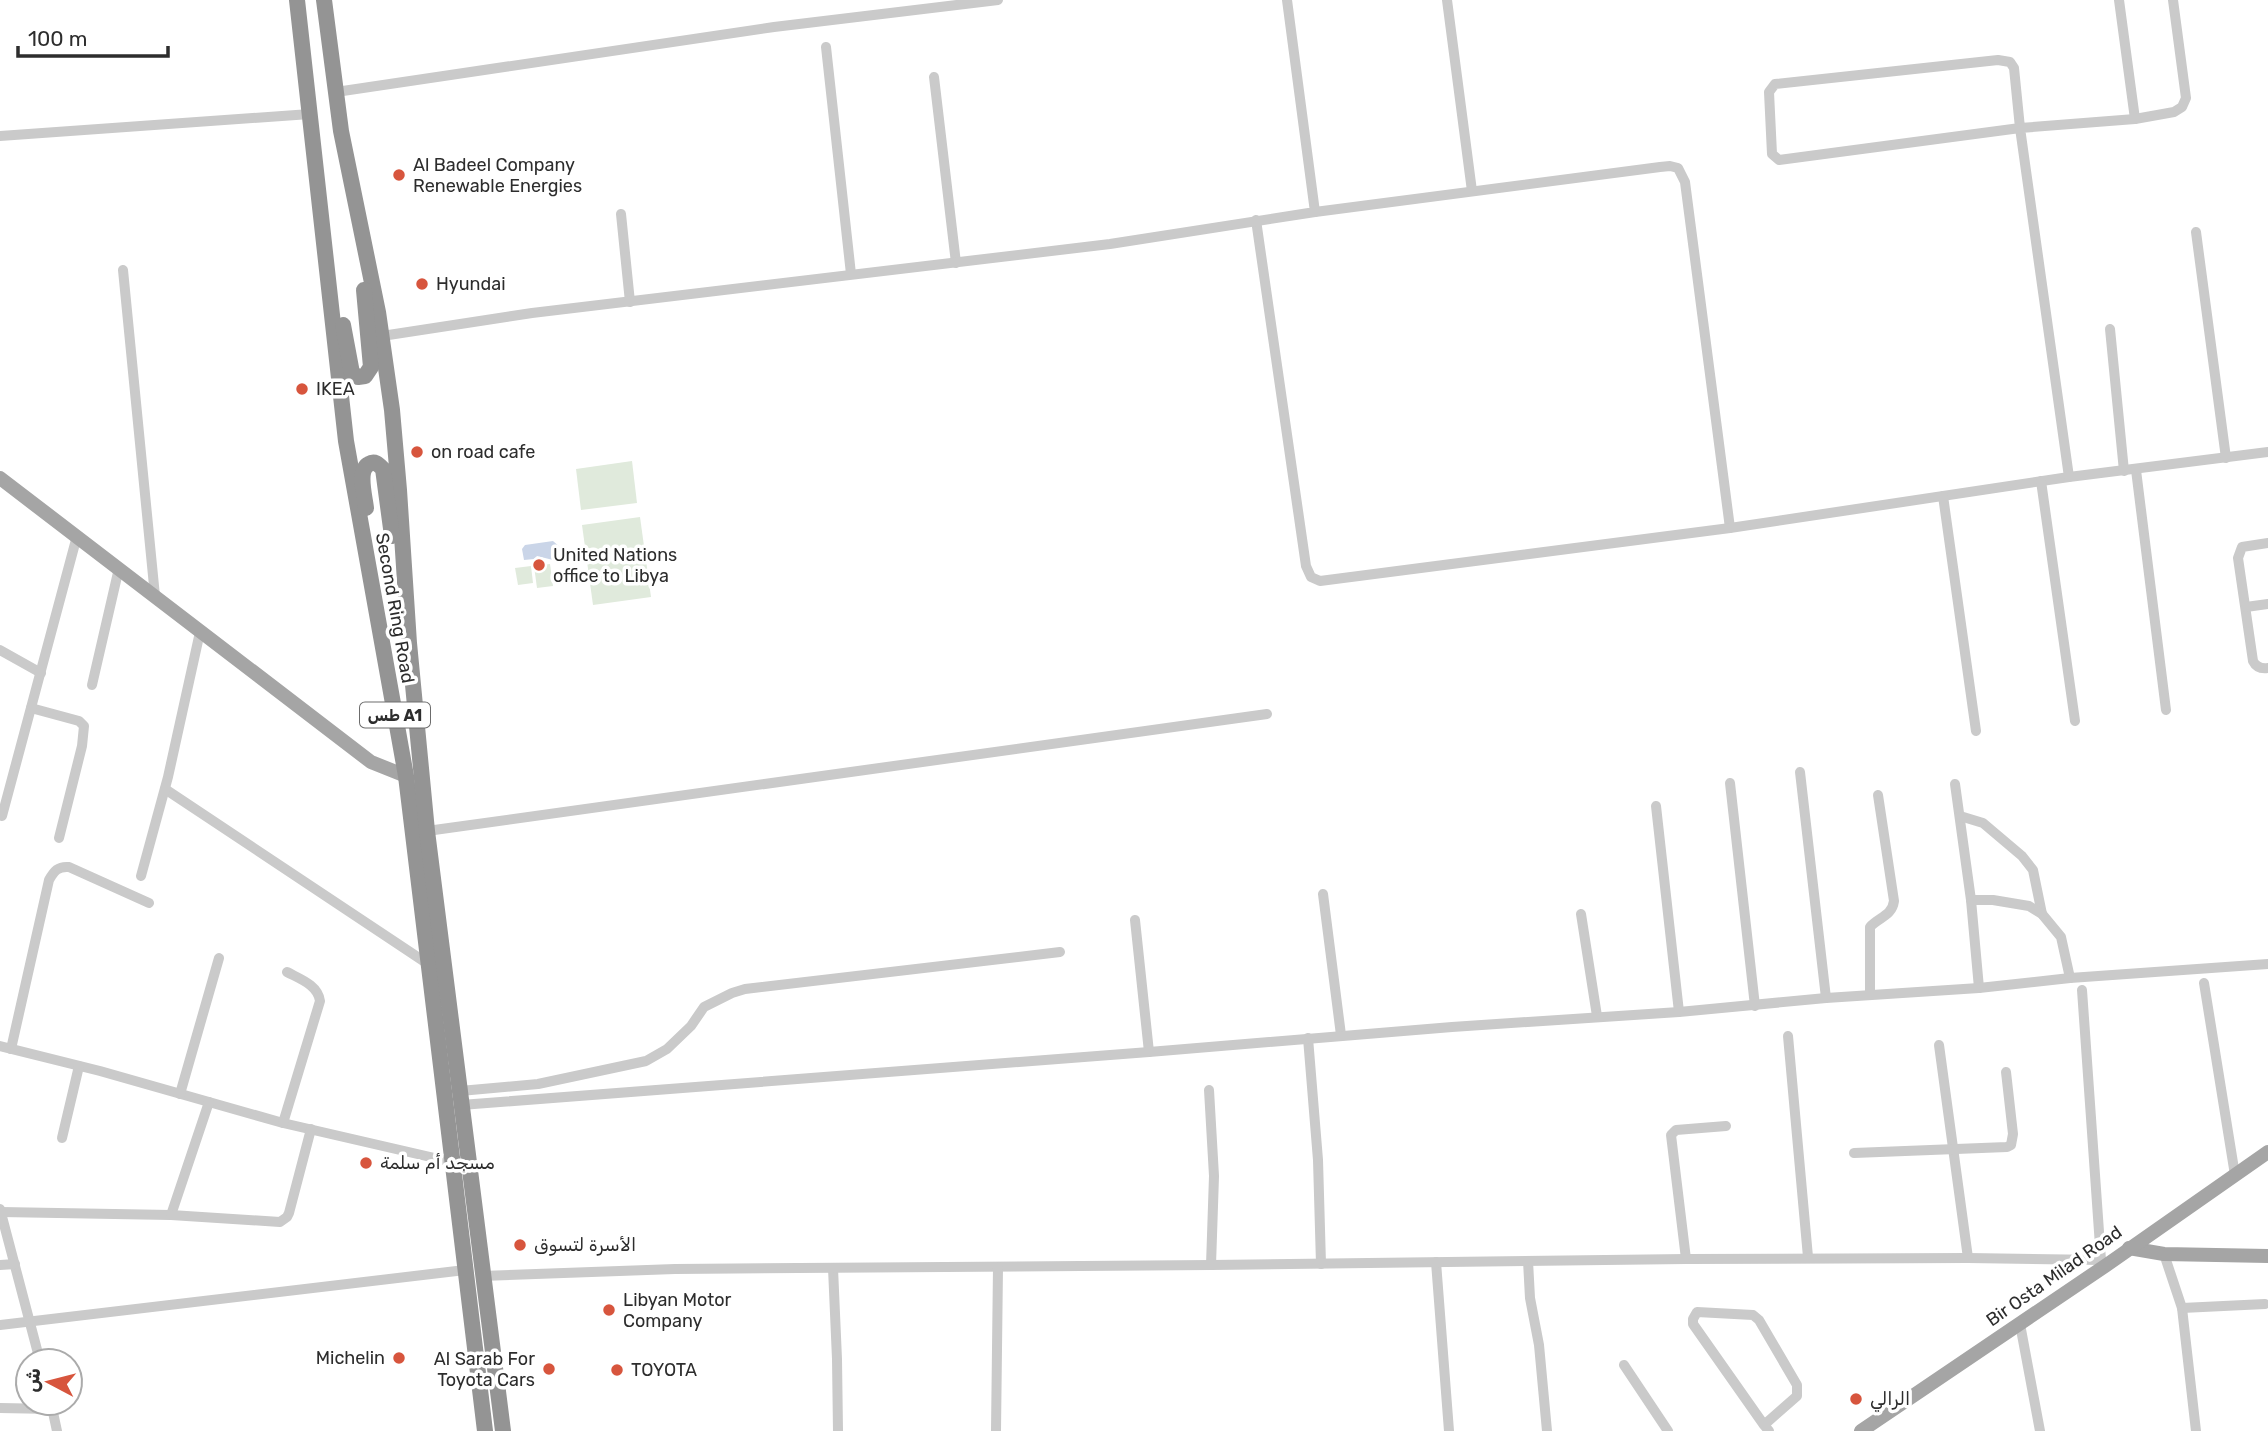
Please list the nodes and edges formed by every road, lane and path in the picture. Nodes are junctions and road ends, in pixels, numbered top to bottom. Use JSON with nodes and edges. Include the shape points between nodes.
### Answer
{"nodes":[{"id":1,"x":297,"y":0,"type":"edge"},
{"id":2,"x":324,"y":0,"type":"edge"},
{"id":3,"x":998,"y":0,"type":"edge"},
{"id":4,"x":1287,"y":0,"type":"edge"},
{"id":5,"x":1447,"y":0,"type":"edge"},
{"id":6,"x":2119,"y":0,"type":"edge"},
{"id":7,"x":2173,"y":0,"type":"edge"},
{"id":8,"x":826,"y":47,"type":"dead end"},
{"id":9,"x":934,"y":76,"type":"dead end"},
{"id":10,"x":336,"y":92,"type":"junction"},
{"id":11,"x":310,"y":114,"type":"junction"},
{"id":12,"x":2135,"y":119,"type":"junction"},
{"id":13,"x":2020,"y":128,"type":"junction"},
{"id":14,"x":341,"y":131,"type":"junction"},
{"id":15,"x":0,"y":136,"type":"edge"},
{"id":16,"x":1472,"y":191,"type":"junction"},
{"id":17,"x":1315,"y":212,"type":"junction"},
{"id":18,"x":621,"y":214,"type":"dead end"},
{"id":19,"x":1256,"y":220,"type":"junction"},
{"id":20,"x":2196,"y":232,"type":"dead end"},
{"id":21,"x":324,"y":237,"type":"junction"},
{"id":22,"x":956,"y":262,"type":"junction"},
{"id":23,"x":123,"y":270,"type":"dead end"},
{"id":24,"x":851,"y":274,"type":"junction"},
{"id":25,"x":630,"y":302,"type":"junction"},
{"id":26,"x":2110,"y":328,"type":"dead end"},
{"id":27,"x":382,"y":336,"type":"junction"},
{"id":28,"x":2268,"y":452,"type":"edge"},
{"id":29,"x":2226,"y":458,"type":"junction"},
{"id":30,"x":2130,"y":471,"type":"junction"},
{"id":31,"x":2069,"y":477,"type":"junction"},
{"id":32,"x":0,"y":478,"type":"edge"},
{"id":33,"x":2041,"y":481,"type":"junction"},
{"id":34,"x":1942,"y":496,"type":"junction"},
{"id":35,"x":1730,"y":528,"type":"junction"},
{"id":36,"x":77,"y":536,"type":"junction"},
{"id":37,"x":2268,"y":543,"type":"edge"},
{"id":38,"x":119,"y":568,"type":"junction"},
{"id":39,"x":371,"y":575,"type":"junction"},
{"id":40,"x":155,"y":596,"type":"junction"},
{"id":41,"x":2268,"y":604,"type":"edge"},
{"id":42,"x":2246,"y":607,"type":"junction"},
{"id":43,"x":200,"y":632,"type":"junction"},
{"id":44,"x":408,"y":643,"type":"junction"},
{"id":45,"x":0,"y":650,"type":"edge"},
{"id":46,"x":2268,"y":668,"type":"edge"},
{"id":47,"x":41,"y":673,"type":"junction"},
{"id":48,"x":92,"y":685,"type":"dead end"},
{"id":49,"x":31,"y":708,"type":"junction"},
{"id":50,"x":2166,"y":709,"type":"dead end"},
{"id":51,"x":1267,"y":714,"type":"dead end"},
{"id":52,"x":2075,"y":721,"type":"dead end"},
{"id":53,"x":1976,"y":731,"type":"dead end"},
{"id":54,"x":1800,"y":772,"type":"dead end"},
{"id":55,"x":406,"y":776,"type":"junction"},
{"id":56,"x":1730,"y":783,"type":"dead end"},
{"id":57,"x":1955,"y":783,"type":"dead end"},
{"id":58,"x":165,"y":789,"type":"junction"},
{"id":59,"x":1878,"y":795,"type":"dead end"},
{"id":60,"x":1656,"y":806,"type":"dead end"},
{"id":61,"x":2,"y":816,"type":"dead end"},
{"id":62,"x":1960,"y":816,"type":"junction"},
{"id":63,"x":427,"y":831,"type":"junction"},
{"id":64,"x":59,"y":838,"type":"dead end"},
{"id":65,"x":141,"y":876,"type":"dead end"},
{"id":66,"x":1323,"y":894,"type":"dead end"},
{"id":67,"x":1971,"y":900,"type":"junction"},
{"id":68,"x":149,"y":904,"type":"dead end"},
{"id":69,"x":1581,"y":914,"type":"dead end"},
{"id":70,"x":2042,"y":914,"type":"junction"},
{"id":71,"x":1135,"y":920,"type":"dead end"},
{"id":72,"x":1060,"y":952,"type":"dead end"},
{"id":73,"x":219,"y":958,"type":"dead end"},
{"id":74,"x":428,"y":964,"type":"junction"},
{"id":75,"x":2268,"y":964,"type":"edge"},
{"id":76,"x":288,"y":972,"type":"dead end"},
{"id":77,"x":2070,"y":978,"type":"junction"},
{"id":78,"x":2204,"y":983,"type":"dead end"},
{"id":79,"x":1979,"y":988,"type":"junction"},
{"id":80,"x":2082,"y":990,"type":"dead end"},
{"id":81,"x":1870,"y":995,"type":"junction"},
{"id":82,"x":1826,"y":998,"type":"junction"},
{"id":83,"x":1755,"y":1006,"type":"junction"},
{"id":84,"x":1679,"y":1012,"type":"junction"},
{"id":85,"x":1597,"y":1016,"type":"junction"},
{"id":86,"x":1341,"y":1035,"type":"junction"},
{"id":87,"x":1788,"y":1036,"type":"dead end"},
{"id":88,"x":1308,"y":1038,"type":"junction"},
{"id":89,"x":1939,"y":1045,"type":"dead end"},
{"id":90,"x":6,"y":1047,"type":"edge"},
{"id":91,"x":1149,"y":1052,"type":"junction"},
{"id":92,"x":79,"y":1066,"type":"junction"},
{"id":93,"x":2006,"y":1072,"type":"dead end"},
{"id":94,"x":1209,"y":1090,"type":"dead end"},
{"id":95,"x":180,"y":1094,"type":"junction"},
{"id":96,"x":460,"y":1098,"type":"junction"},
{"id":97,"x":209,"y":1102,"type":"junction"},
{"id":98,"x":283,"y":1123,"type":"junction"},
{"id":99,"x":1726,"y":1126,"type":"dead end"},
{"id":100,"x":312,"y":1129,"type":"junction"},
{"id":101,"x":62,"y":1138,"type":"dead end"},
{"id":102,"x":1954,"y":1149,"type":"junction"},
{"id":103,"x":2268,"y":1152,"type":"edge"},
{"id":104,"x":1854,"y":1153,"type":"dead end"},
{"id":105,"x":452,"y":1162,"type":"junction"},
{"id":106,"x":2235,"y":1175,"type":"junction"},
{"id":107,"x":0,"y":1210,"type":"edge"},
{"id":108,"x":171,"y":1215,"type":"junction"},
{"id":109,"x":2129,"y":1248,"type":"junction"},
{"id":110,"x":2164,"y":1254,"type":"junction"},
{"id":111,"x":2268,"y":1256,"type":"edge"},
{"id":112,"x":1808,"y":1257,"type":"junction"},
{"id":113,"x":1968,"y":1258,"type":"junction"},
{"id":114,"x":1686,"y":1259,"type":"junction"},
{"id":115,"x":1528,"y":1261,"type":"junction"},
{"id":116,"x":1436,"y":1262,"type":"junction"},
{"id":117,"x":2105,"y":1262,"type":"junction"},
{"id":118,"x":15,"y":1264,"type":"junction"},
{"id":119,"x":1321,"y":1264,"type":"junction"},
{"id":120,"x":0,"y":1265,"type":"edge"},
{"id":121,"x":1211,"y":1265,"type":"junction"},
{"id":122,"x":998,"y":1267,"type":"junction"},
{"id":123,"x":833,"y":1268,"type":"junction"},
{"id":124,"x":465,"y":1270,"type":"junction"},
{"id":125,"x":482,"y":1276,"type":"junction"},
{"id":126,"x":2265,"y":1304,"type":"dead end"},
{"id":127,"x":2182,"y":1308,"type":"junction"},
{"id":128,"x":31,"y":1322,"type":"junction"},
{"id":129,"x":2020,"y":1324,"type":"junction"},
{"id":130,"x":0,"y":1325,"type":"edge"},
{"id":131,"x":37,"y":1347,"type":"edge"},
{"id":132,"x":1623,"y":1365,"type":"dead end"},
{"id":133,"x":1766,"y":1428,"type":"edge"},
{"id":134,"x":485,"y":1431,"type":"edge"},
{"id":135,"x":503,"y":1431,"type":"edge"},
{"id":136,"x":838,"y":1431,"type":"edge"},
{"id":137,"x":996,"y":1431,"type":"edge"},
{"id":138,"x":1449,"y":1431,"type":"edge"},
{"id":139,"x":1547,"y":1431,"type":"edge"},
{"id":140,"x":1668,"y":1431,"type":"edge"},
{"id":141,"x":1861,"y":1431,"type":"edge"},
{"id":142,"x":2040,"y":1431,"type":"edge"},
{"id":143,"x":2196,"y":1431,"type":"edge"}],
"edges":[{"from":1,"to":11,"type":"highway","name":"Second Ring Road","number":"طس A1"},
{"from":2,"to":10,"type":"highway","name":"Second Ring Road","number":"طس A1"},
{"from":3,"to":10,"type":"street","via":[[774,27]]},
{"from":4,"to":17,"type":"street"},
{"from":5,"to":16,"type":"street"},
{"from":6,"to":12,"type":"street"},
{"from":7,"to":12,"type":"street","via":[[2186,98],[2174,112]]},
{"from":8,"to":24,"type":"street"},
{"from":9,"to":22,"type":"street"},
{"from":10,"to":14,"type":"highway","name":"Second Ring Road","number":"طس A1"},
{"from":11,"to":15,"type":"street"},
{"from":11,"to":21,"type":"highway","name":"Second Ring Road","number":"طس A1"},
{"from":12,"to":13,"type":"street"},
{"from":13,"to":13,"type":"street","via":[[2014,68],[2006,60],[1774,85],[1769,92],[1772,154],[1779,160]]},
{"from":13,"to":31,"type":"street"},
{"from":14,"to":21,"type":"highway","via":[[366,304],[371,367],[365,376],[352,373]]},
{"from":14,"to":27,"type":"highway","name":"Second Ring Road","number":"طس A1"},
{"from":16,"to":17,"type":"street"},
{"from":16,"to":35,"type":"street","via":[[1670,166],[1683,174]]},
{"from":17,"to":19,"type":"street"},
{"from":18,"to":25,"type":"street"},
{"from":19,"to":22,"type":"street","via":[[1110,244]]},
{"from":19,"to":35,"type":"street","via":[[1311,577],[1323,581]]},
{"from":20,"to":29,"type":"street"},
{"from":21,"to":39,"type":"highway","name":"Second Ring Road","number":"طس A1","via":[[346,441]]},
{"from":22,"to":24,"type":"street"},
{"from":23,"to":40,"type":"street"},
{"from":24,"to":25,"type":"street"},
{"from":25,"to":27,"type":"street"},
{"from":26,"to":30,"type":"street"},
{"from":27,"to":44,"type":"highway","name":"Second Ring Road","number":"طس A1","via":[[400,491]]},
{"from":28,"to":29,"type":"street"},
{"from":29,"to":30,"type":"street"},
{"from":30,"to":31,"type":"street"},
{"from":30,"to":50,"type":"street"},
{"from":31,"to":33,"type":"street"},
{"from":32,"to":36,"type":"main road"},
{"from":33,"to":34,"type":"street"},
{"from":33,"to":52,"type":"street"},
{"from":34,"to":35,"type":"street"},
{"from":34,"to":53,"type":"street"},
{"from":36,"to":38,"type":"main road"},
{"from":36,"to":47,"type":"street"},
{"from":37,"to":42,"type":"street","via":[[2239,551]]},
{"from":38,"to":40,"type":"main road"},
{"from":38,"to":48,"type":"street"},
{"from":39,"to":44,"type":"highway","via":[[363,477],[367,464],[373,462],[385,478]]},
{"from":39,"to":55,"type":"highway","name":"Second Ring Road","number":"طس A1"},
{"from":40,"to":43,"type":"main road"},
{"from":41,"to":42,"type":"street"},
{"from":42,"to":46,"type":"street","via":[[2253,661],[2255,666]]},
{"from":43,"to":55,"type":"main road","via":[[371,762]]},
{"from":43,"to":58,"type":"street"},
{"from":44,"to":63,"type":"highway","name":"Second Ring Road","number":"طس A1"},
{"from":45,"to":47,"type":"street"},
{"from":47,"to":49,"type":"street"},
{"from":49,"to":61,"type":"street"},
{"from":49,"to":64,"type":"street","via":[[84,726]]},
{"from":51,"to":63,"type":"street"},
{"from":54,"to":82,"type":"street"},
{"from":55,"to":74,"type":"highway","name":"Second Ring Road","number":"طس A1"},
{"from":56,"to":83,"type":"street"},
{"from":57,"to":62,"type":"street"},
{"from":58,"to":65,"type":"street"},
{"from":58,"to":74,"type":"street"},
{"from":59,"to":81,"type":"street","via":[[1894,901],[1893,909],[1870,928]]},
{"from":60,"to":84,"type":"street"},
{"from":62,"to":67,"type":"street"},
{"from":62,"to":70,"type":"street","via":[[1983,823],[2034,870]]},
{"from":63,"to":96,"type":"highway","name":"Second Ring Road","number":"طس A1"},
{"from":66,"to":86,"type":"street"},
{"from":67,"to":70,"type":"street","via":[[2029,906]]},
{"from":67,"to":79,"type":"street"},
{"from":68,"to":90,"type":"street","via":[[69,867],[54,871]]},
{"from":69,"to":85,"type":"street"},
{"from":70,"to":77,"type":"street","via":[[2061,937]]},
{"from":71,"to":91,"type":"street"},
{"from":72,"to":96,"type":"street","via":[[746,989],[704,1007],[667,1049],[646,1061]]},
{"from":73,"to":95,"type":"street"},
{"from":74,"to":105,"type":"highway","name":"Second Ring Road","number":"طس A1"},
{"from":75,"to":77,"type":"street"},
{"from":76,"to":98,"type":"street","via":[[314,987],[320,1001]]},
{"from":77,"to":79,"type":"street"},
{"from":78,"to":106,"type":"street"},
{"from":79,"to":81,"type":"street"},
{"from":80,"to":117,"type":"street"},
{"from":81,"to":82,"type":"street"},
{"from":82,"to":83,"type":"street"},
{"from":83,"to":84,"type":"street"},
{"from":84,"to":85,"type":"street"},
{"from":85,"to":86,"type":"street"},
{"from":86,"to":88,"type":"street"},
{"from":87,"to":112,"type":"street"},
{"from":88,"to":91,"type":"street"},
{"from":88,"to":119,"type":"street"},
{"from":89,"to":102,"type":"street"},
{"from":90,"to":92,"type":"street"},
{"from":91,"to":96,"type":"street"},
{"from":92,"to":95,"type":"street"},
{"from":92,"to":101,"type":"street"},
{"from":93,"to":102,"type":"street","via":[[2011,1145]]},
{"from":94,"to":121,"type":"street","via":[[1214,1176]]},
{"from":95,"to":97,"type":"street"},
{"from":96,"to":125,"type":"highway","name":"Second Ring Road","number":"طس A1"},
{"from":97,"to":98,"type":"street"},
{"from":97,"to":108,"type":"street"},
{"from":98,"to":100,"type":"street"},
{"from":99,"to":114,"type":"street","via":[[1676,1130],[1671,1135]]},
{"from":100,"to":105,"type":"street"},
{"from":100,"to":108,"type":"street","via":[[284,1220]]},
{"from":102,"to":104,"type":"street"},
{"from":102,"to":113,"type":"street"},
{"from":103,"to":106,"type":"main road","name":"Bir Osta Milad Road"},
{"from":105,"to":124,"type":"highway","name":"Second Ring Road","number":"طس A1"},
{"from":106,"to":109,"type":"main road","name":"Bir Osta Milad Road"},
{"from":107,"to":108,"type":"street"},
{"from":107,"to":118,"type":"street"},
{"from":109,"to":110,"type":"main road"},
{"from":109,"to":117,"type":"main road","name":"Bir Osta Milad Road"},
{"from":110,"to":111,"type":"main road"},
{"from":110,"to":127,"type":"street"},
{"from":112,"to":113,"type":"street"},
{"from":112,"to":114,"type":"street"},
{"from":113,"to":117,"type":"street"},
{"from":114,"to":115,"type":"street"},
{"from":115,"to":116,"type":"street"},
{"from":115,"to":139,"type":"street"},
{"from":116,"to":119,"type":"street"},
{"from":116,"to":138,"type":"street"},
{"from":117,"to":129,"type":"main road","name":"Bir Osta Milad Road"},
{"from":118,"to":120,"type":"street"},
{"from":118,"to":128,"type":"street"},
{"from":119,"to":121,"type":"street"},
{"from":121,"to":122,"type":"street"},
{"from":122,"to":123,"type":"street"},
{"from":122,"to":137,"type":"street"},
{"from":123,"to":125,"type":"street"},
{"from":123,"to":136,"type":"street"},
{"from":124,"to":128,"type":"street"},
{"from":124,"to":134,"type":"highway","name":"Second Ring Road","number":"طس A1"},
{"from":125,"to":135,"type":"highway","name":"Second Ring Road","number":"طس A1"},
{"from":126,"to":127,"type":"street"},
{"from":127,"to":143,"type":"street"},
{"from":128,"to":130,"type":"street"},
{"from":128,"to":131,"type":"street"},
{"from":129,"to":141,"type":"main road","name":"Bir Osta Milad Road"},
{"from":129,"to":142,"type":"street"},
{"from":132,"to":140,"type":"street"},
{"from":133,"to":133,"type":"street","via":[[1797,1396],[1797,1385],[1759,1320],[1746,1313],[1697,1312],[1693,1324]]}]}
